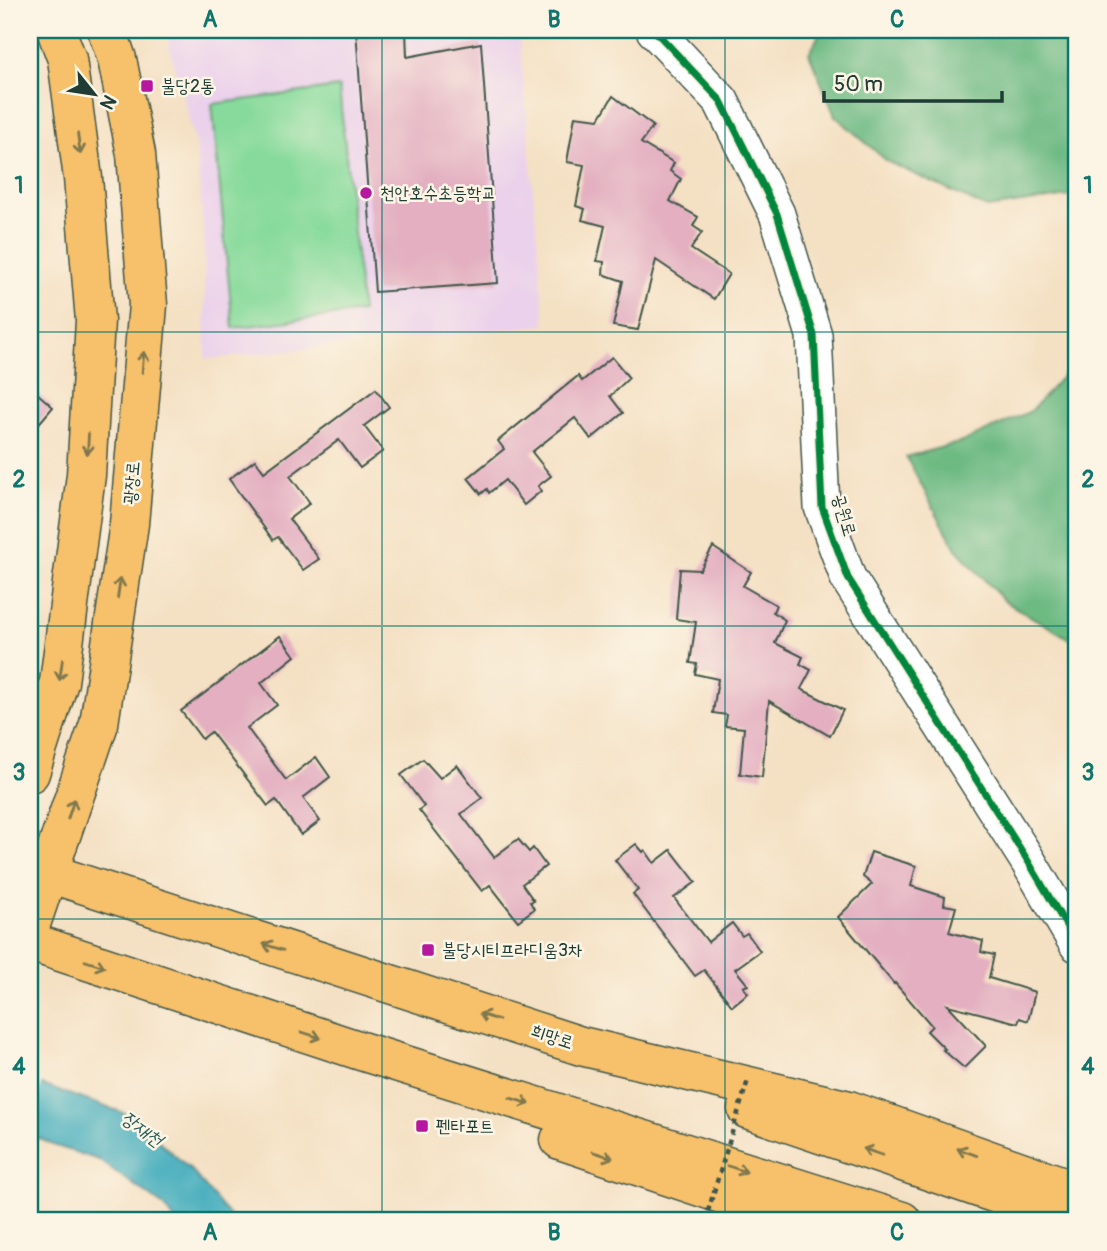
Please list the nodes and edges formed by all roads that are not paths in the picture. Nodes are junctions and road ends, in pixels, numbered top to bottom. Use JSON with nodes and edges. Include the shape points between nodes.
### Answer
{"nodes":[{"id":1,"x":56,"y":30,"type":"edge"},
{"id":2,"x":107,"y":30,"type":"edge"},
{"id":3,"x":654,"y":30,"type":"edge"},
{"id":4,"x":30,"y":773,"type":"edge"},
{"id":5,"x":40,"y":870,"type":"edge"},
{"id":6,"x":30,"y":927,"type":"edge"},
{"id":7,"x":30,"y":942,"type":"edge"},
{"id":8,"x":1077,"y":944,"type":"edge"},
{"id":9,"x":581,"y":1046,"type":"junction"},
{"id":10,"x":361,"y":1051,"type":"junction"},
{"id":11,"x":1077,"y":1167,"type":"edge"},
{"id":12,"x":1017,"y":1171,"type":"junction"},
{"id":13,"x":1077,"y":1191,"type":"edge"},
{"id":14,"x":802,"y":1221,"type":"edge"},
{"id":15,"x":902,"y":1221,"type":"edge"},
{"id":16,"x":1076,"y":1221,"type":"edge"}],
"edges":[{"from":1,"to":4,"type":"main road","one_way":true,"via":[[67,59],[96,321],[86,475],[59,682]]},
{"from":5,"to":2,"type":"main road","name":"광장로","one_way":true,"via":[[99,724],[129,524],[148,305],[136,154]]},
{"from":3,"to":8,"type":"street","name":"공원로","via":[[722,101],[777,214],[814,335],[822,507],[848,578]]},
{"from":5,"to":6,"type":"main road","name":"광장로"},
{"from":9,"to":5,"type":"main road","name":"희망로","one_way":true},
{"from":7,"to":10,"type":"main road","one_way":true},
{"from":12,"to":9,"type":"main road","name":"희망로","one_way":true,"via":[[849,1110]]},
{"from":16,"to":9,"type":"main road","one_way":true,"via":[[665,1081]]},
{"from":10,"to":14,"type":"main road","one_way":true,"via":[[454,1105]]},
{"from":10,"to":15,"type":"main road","one_way":true},
{"from":11,"to":12,"type":"street"},
{"from":12,"to":13,"type":"main road","name":"희망로"}]}
